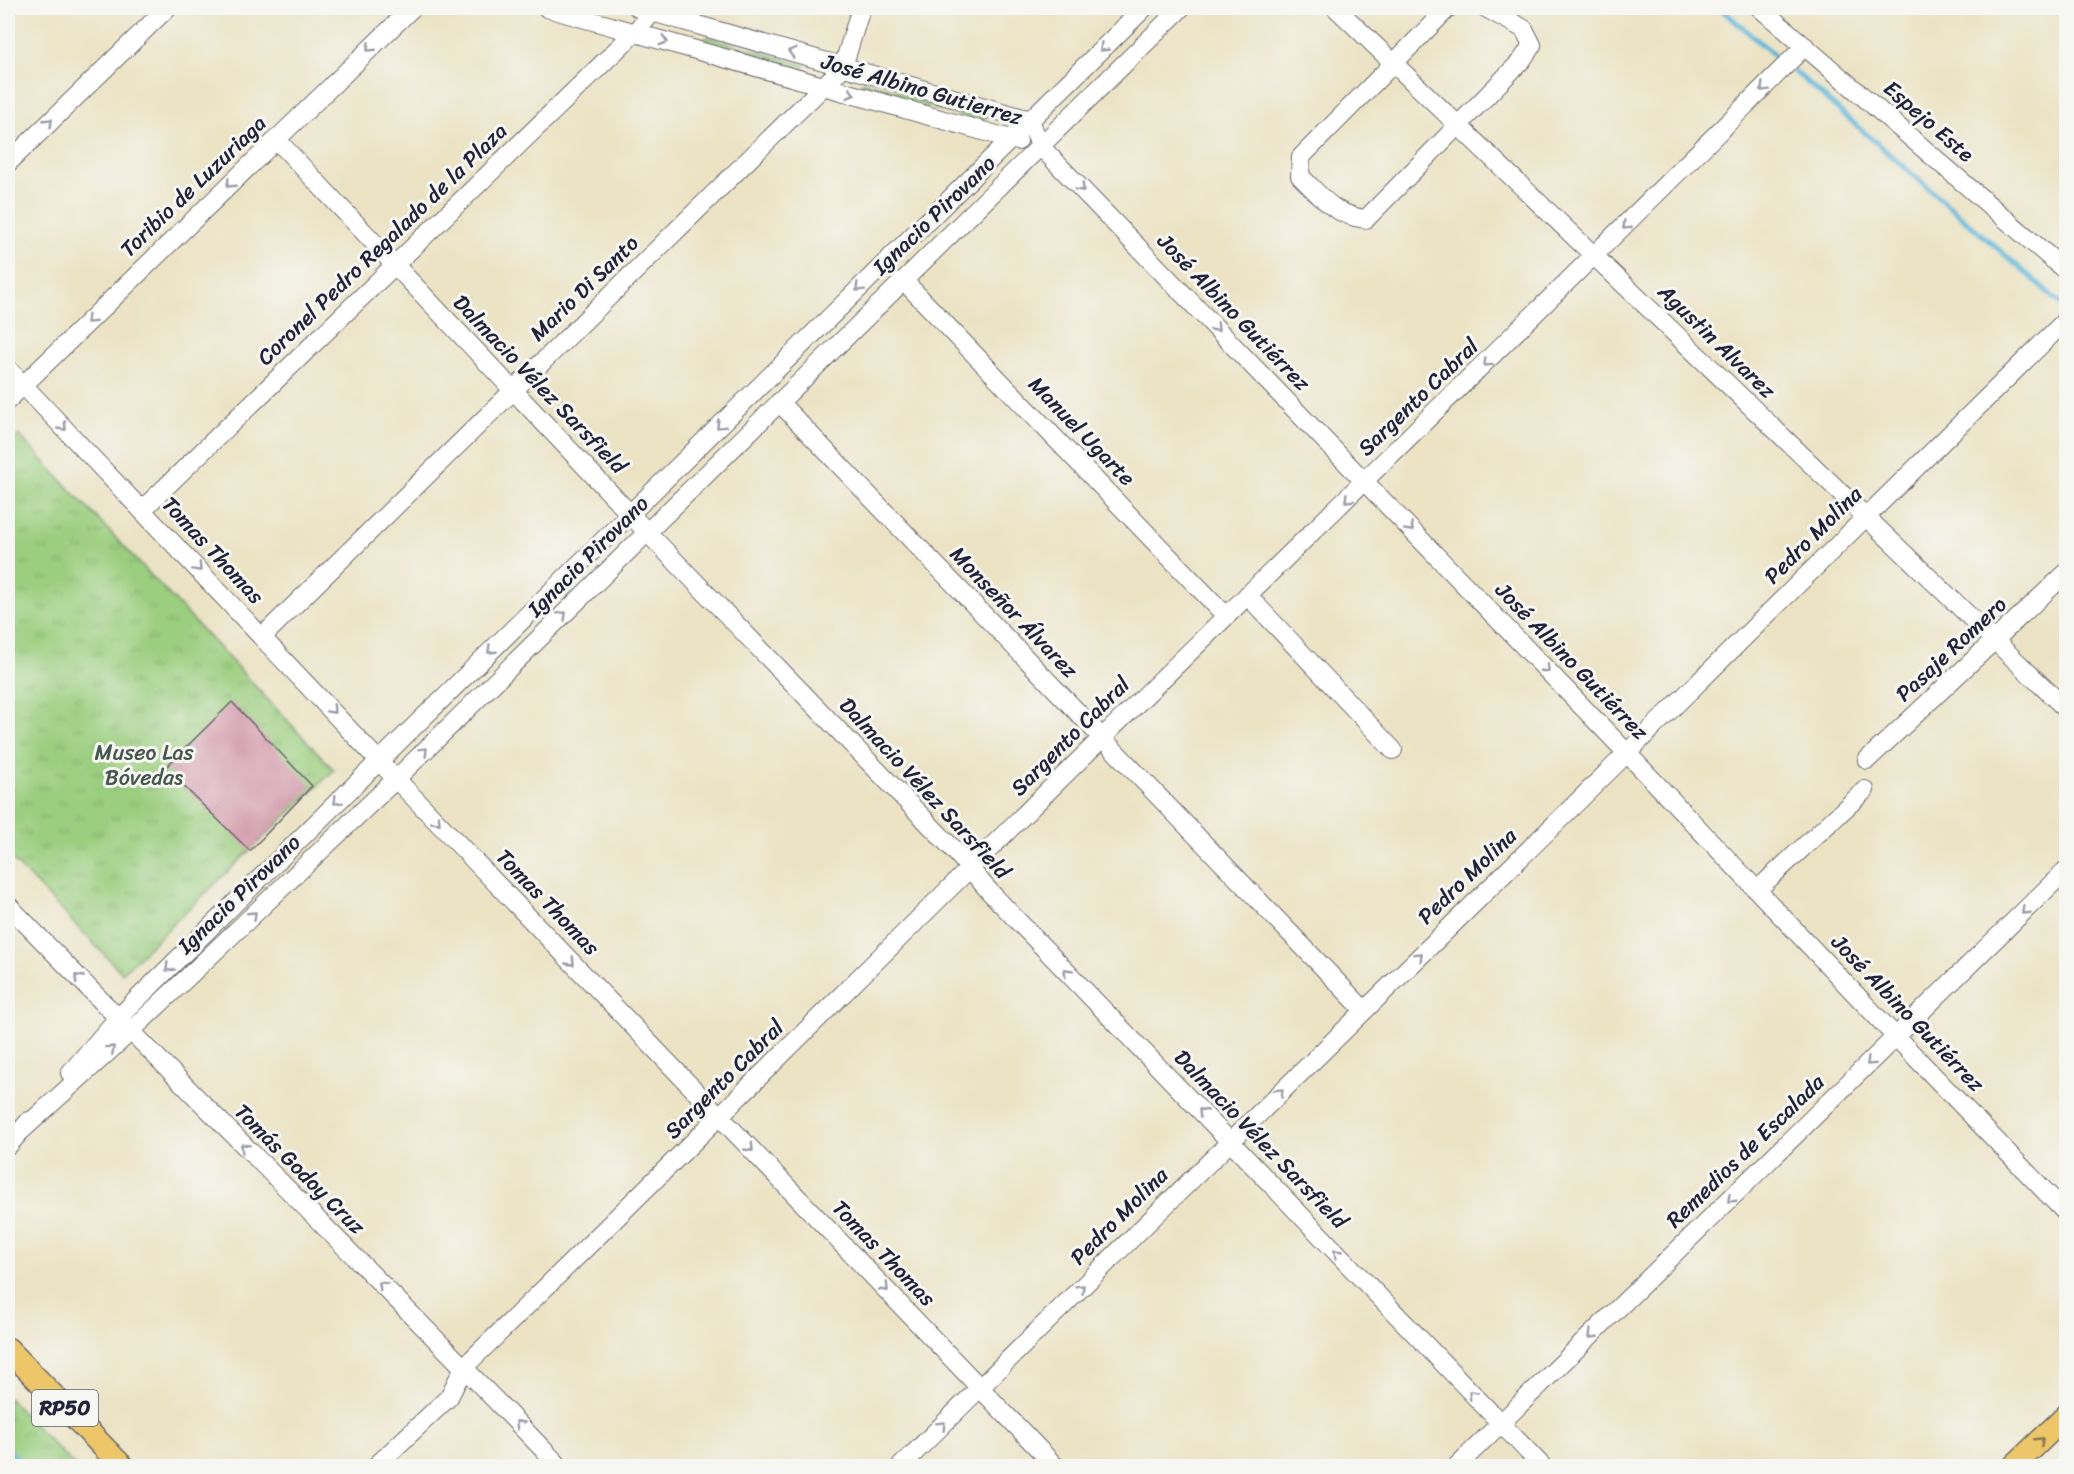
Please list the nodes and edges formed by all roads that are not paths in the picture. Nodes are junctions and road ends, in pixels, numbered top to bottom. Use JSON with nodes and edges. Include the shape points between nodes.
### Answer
{"nodes":[{"id":1,"x":167,"y":8,"type":"edge"},
{"id":2,"x":412,"y":8,"type":"edge"},
{"id":3,"x":547,"y":8,"type":"edge"},
{"id":4,"x":690,"y":8,"type":"edge"},
{"id":5,"x":861,"y":8,"type":"edge"},
{"id":6,"x":1180,"y":8,"type":"edge"},
{"id":7,"x":1335,"y":8,"type":"edge"},
{"id":8,"x":1448,"y":8,"type":"edge"},
{"id":9,"x":1486,"y":8,"type":"edge"},
{"id":10,"x":1760,"y":8,"type":"edge"},
{"id":11,"x":645,"y":10,"type":"edge"},
{"id":12,"x":1140,"y":12,"type":"edge"},
{"id":13,"x":710,"y":28,"type":"junction"},
{"id":14,"x":634,"y":33,"type":"junction"},
{"id":15,"x":1153,"y":35,"type":"junction"},
{"id":16,"x":1805,"y":46,"type":"junction"},
{"id":17,"x":1394,"y":64,"type":"junction"},
{"id":18,"x":843,"y":67,"type":"junction"},
{"id":19,"x":824,"y":87,"type":"junction"},
{"id":20,"x":1030,"y":120,"type":"junction"},
{"id":21,"x":1458,"y":126,"type":"junction"},
{"id":22,"x":276,"y":139,"type":"junction"},
{"id":23,"x":1010,"y":140,"type":"junction"},
{"id":24,"x":1040,"y":146,"type":"junction"},
{"id":25,"x":8,"y":162,"type":"edge"},
{"id":26,"x":1595,"y":257,"type":"junction"},
{"id":27,"x":394,"y":266,"type":"junction"},
{"id":28,"x":2067,"y":271,"type":"edge"},
{"id":29,"x":903,"y":280,"type":"junction"},
{"id":30,"x":2067,"y":320,"type":"edge"},
{"id":31,"x":8,"y":369,"type":"edge"},
{"id":32,"x":23,"y":385,"type":"junction"},
{"id":33,"x":514,"y":391,"type":"junction"},
{"id":34,"x":8,"y":400,"type":"edge"},
{"id":35,"x":779,"y":402,"type":"junction"},
{"id":36,"x":1366,"y":482,"type":"junction"},
{"id":37,"x":142,"y":510,"type":"junction"},
{"id":38,"x":630,"y":514,"type":"junction"},
{"id":39,"x":1865,"y":516,"type":"junction"},
{"id":40,"x":647,"y":532,"type":"junction"},
{"id":41,"x":2067,"y":573,"type":"edge"},
{"id":42,"x":1247,"y":595,"type":"junction"},
{"id":43,"x":1226,"y":616,"type":"junction"},
{"id":44,"x":262,"y":637,"type":"junction"},
{"id":45,"x":1996,"y":641,"type":"junction"},
{"id":46,"x":2067,"y":709,"type":"edge"},
{"id":47,"x":1102,"y":738,"type":"junction"},
{"id":48,"x":1393,"y":750,"type":"dead end"},
{"id":49,"x":1627,"y":753,"type":"junction"},
{"id":50,"x":379,"y":760,"type":"junction"},
{"id":51,"x":1867,"y":760,"type":"dead end"},
{"id":52,"x":396,"y":778,"type":"junction"},
{"id":53,"x":1864,"y":790,"type":"dead end"},
{"id":54,"x":970,"y":868,"type":"junction"},
{"id":55,"x":2067,"y":870,"type":"edge"},
{"id":56,"x":1758,"y":890,"type":"junction"},
{"id":57,"x":8,"y":905,"type":"edge"},
{"id":58,"x":1364,"y":1010,"type":"junction"},
{"id":59,"x":117,"y":1019,"type":"junction"},
{"id":60,"x":130,"y":1032,"type":"junction"},
{"id":61,"x":1896,"y":1037,"type":"junction"},
{"id":62,"x":720,"y":1117,"type":"junction"},
{"id":63,"x":21,"y":1131,"type":"junction"},
{"id":64,"x":1230,"y":1141,"type":"junction"},
{"id":65,"x":8,"y":1146,"type":"edge"},
{"id":66,"x":2067,"y":1213,"type":"edge"},
{"id":67,"x":8,"y":1349,"type":"edge"},
{"id":68,"x":464,"y":1367,"type":"junction"},
{"id":69,"x":980,"y":1387,"type":"junction"},
{"id":70,"x":2067,"y":1416,"type":"edge"},
{"id":71,"x":1501,"y":1424,"type":"junction"},
{"id":72,"x":122,"y":1467,"type":"edge"},
{"id":73,"x":376,"y":1467,"type":"edge"},
{"id":74,"x":559,"y":1467,"type":"edge"},
{"id":75,"x":901,"y":1467,"type":"edge"},
{"id":76,"x":1055,"y":1467,"type":"edge"},
{"id":77,"x":1457,"y":1467,"type":"edge"},
{"id":78,"x":1542,"y":1467,"type":"edge"},
{"id":79,"x":2014,"y":1467,"type":"edge"}],
"edges":[{"from":25,"to":1,"type":"street","one_way":true},
{"from":2,"to":22,"type":"street","name":"Toribio de Luzuriaga","one_way":true},
{"from":3,"to":14,"type":"street","name":"José Albino Gutierrez"},
{"from":4,"to":13,"type":"street"},
{"from":5,"to":18,"type":"street","name":"Mario Di Santo"},
{"from":6,"to":15,"type":"street","name":"Ignacio Pirovano"},
{"from":7,"to":17,"type":"street","name":"Agustin Alvarez"},
{"from":8,"to":17,"type":"street"},
{"from":9,"to":21,"type":"street","via":[[1524,29],[1532,45]]},
{"from":10,"to":16,"type":"street","name":"Espejo Este"},
{"from":11,"to":13,"type":"street","name":"José Albino Gutierrez"},
{"from":11,"to":14,"type":"street","name":"Coronel Pedro Regalado de la Plaza"},
{"from":12,"to":15,"type":"street"},
{"from":12,"to":20,"type":"street","name":"Ignacio Pirovano","one_way":true},
{"from":18,"to":13,"type":"street","name":"José Albino Gutierrez","one_way":true},
{"from":14,"to":19,"type":"street","name":"José Albino Gutierrez","one_way":true},
{"from":14,"to":27,"type":"street","name":"Coronel Pedro Regalado de la Plaza"},
{"from":15,"to":24,"type":"street","name":"Ignacio Pirovano"},
{"from":16,"to":26,"type":"street","name":"Sargento Cabral","one_way":true},
{"from":16,"to":28,"type":"street","name":"Espejo Este"},
{"from":17,"to":21,"type":"street","name":"Agustin Alvarez"},
{"from":17,"to":21,"type":"street","via":[[1301,157],[1300,176],[1328,204],[1343,214],[1366,219]]},
{"from":18,"to":19,"type":"street","name":"Mario Di Santo"},
{"from":18,"to":20,"type":"street","name":"José Albino Gutierrez"},
{"from":19,"to":23,"type":"street","name":"José Albino Gutierrez","one_way":true},
{"from":19,"to":33,"type":"street","name":"Mario Di Santo"},
{"from":20,"to":23,"type":"street","name":"Ignacio Pirovano"},
{"from":20,"to":24,"type":"street","name":"José Albino Gutierrez"},
{"from":21,"to":26,"type":"street","name":"Agustin Alvarez"},
{"from":22,"to":27,"type":"street","name":"Dalmacio Vélez Sarsfield"},
{"from":22,"to":32,"type":"street","name":"Toribio de Luzuriaga","one_way":true},
{"from":23,"to":24,"type":"street","name":"José Albino Gutierrez"},
{"from":23,"to":38,"type":"street","name":"Ignacio Pirovano","one_way":true},
{"from":24,"to":29,"type":"street","name":"Ignacio Pirovano"},
{"from":24,"to":36,"type":"street","name":"José Albino Gutiérrez","one_way":true},
{"from":26,"to":36,"type":"street","name":"Sargento Cabral","one_way":true},
{"from":26,"to":39,"type":"street","name":"Agustin Alvarez"},
{"from":27,"to":33,"type":"street","name":"Dalmacio Vélez Sarsfield"},
{"from":27,"to":37,"type":"street","name":"Coronel Pedro Regalado de la Plaza"},
{"from":29,"to":35,"type":"street","name":"Ignacio Pirovano"},
{"from":29,"to":43,"type":"street","name":"Manuel Ugarte"},
{"from":30,"to":39,"type":"street","name":"Pedro Molina"},
{"from":31,"to":32,"type":"street","name":"Tomas Thomas"},
{"from":32,"to":34,"type":"street","name":"Toribio de Luzuriaga"},
{"from":32,"to":37,"type":"street","name":"Tomas Thomas","one_way":true},
{"from":33,"to":38,"type":"street","name":"Dalmacio Vélez Sarsfield"},
{"from":33,"to":44,"type":"street","name":"Mario Di Santo"},
{"from":35,"to":40,"type":"street","name":"Ignacio Pirovano"},
{"from":35,"to":47,"type":"street","name":"Monseñor Álvarez"},
{"from":36,"to":42,"type":"street","name":"Sargento Cabral","one_way":true},
{"from":36,"to":49,"type":"street","name":"José Albino Gutiérrez","one_way":true},
{"from":37,"to":44,"type":"street","name":"Tomas Thomas","one_way":true},
{"from":38,"to":40,"type":"street","name":"Dalmacio Vélez Sarsfield"},
{"from":38,"to":50,"type":"street","name":"Ignacio Pirovano","one_way":true},
{"from":39,"to":45,"type":"street","name":"Agustin Alvarez"},
{"from":39,"to":49,"type":"street","name":"Pedro Molina"},
{"from":52,"to":40,"type":"street","name":"Ignacio Pirovano","one_way":true},
{"from":40,"to":54,"type":"street","name":"Dalmacio Vélez Sarsfield"},
{"from":41,"to":45,"type":"street","name":"Pasaje Romero"},
{"from":42,"to":43,"type":"street","name":"Sargento Cabral"},
{"from":42,"to":48,"type":"street"},
{"from":43,"to":47,"type":"street","name":"Sargento Cabral"},
{"from":44,"to":50,"type":"street","name":"Tomas Thomas","one_way":true},
{"from":45,"to":46,"type":"street","name":"Agustin Alvarez"},
{"from":45,"to":51,"type":"street","name":"Pasaje Romero"},
{"from":47,"to":54,"type":"street","name":"Sargento Cabral"},
{"from":47,"to":58,"type":"street","name":"Monseñor Álvarez"},
{"from":49,"to":56,"type":"street","name":"José Albino Gutiérrez"},
{"from":58,"to":49,"type":"street","name":"Pedro Molina","one_way":true},
{"from":50,"to":52,"type":"street","name":"Tomas Thomas"},
{"from":50,"to":59,"type":"street","name":"Ignacio Pirovano","one_way":true},
{"from":60,"to":52,"type":"street","name":"Ignacio Pirovano","one_way":true},
{"from":52,"to":62,"type":"street","name":"Tomas Thomas","one_way":true},
{"from":53,"to":56,"type":"street"},
{"from":54,"to":62,"type":"street","name":"Sargento Cabral"},
{"from":64,"to":54,"type":"street","name":"Dalmacio Vélez Sarsfield","one_way":true},
{"from":55,"to":61,"type":"street","name":"Remedios de Escalada","one_way":true},
{"from":56,"to":61,"type":"street","name":"José Albino Gutiérrez"},
{"from":59,"to":57,"type":"street","name":"Tomás Godoy Cruz","one_way":true},
{"from":64,"to":58,"type":"street","name":"Pedro Molina","one_way":true},
{"from":59,"to":60,"type":"street","name":"Tomás Godoy Cruz"},
{"from":59,"to":63,"type":"street","name":"Ignacio Pirovano"},
{"from":63,"to":60,"type":"street","name":"Ignacio Pirovano","one_way":true},
{"from":68,"to":60,"type":"street","name":"Tomás Godoy Cruz","one_way":true},
{"from":61,"to":66,"type":"street","name":"José Albino Gutiérrez"},
{"from":61,"to":71,"type":"street","name":"Remedios de Escalada","one_way":true},
{"from":62,"to":68,"type":"street","name":"Sargento Cabral"},
{"from":62,"to":69,"type":"street","name":"Tomas Thomas","one_way":true},
{"from":63,"to":65,"type":"street","name":"Ignacio Pirovano"},
{"from":69,"to":64,"type":"street","name":"Pedro Molina","one_way":true},
{"from":71,"to":64,"type":"street","name":"Dalmacio Vélez Sarsfield","one_way":true},
{"from":67,"to":72,"type":"main road","number":"RP50"},
{"from":68,"to":73,"type":"street","name":"Sargento Cabral","via":[[449,1397]]},
{"from":74,"to":68,"type":"street","name":"Tomás Godoy Cruz","one_way":true},
{"from":75,"to":69,"type":"street","name":"Pedro Molina","one_way":true},
{"from":69,"to":76,"type":"street","name":"Tomas Thomas"},
{"from":79,"to":70,"type":"main road","one_way":true},
{"from":71,"to":77,"type":"street","name":"Remedios de Escalada"},
{"from":71,"to":78,"type":"street","name":"Dalmacio Vélez Sarsfield"}]}
